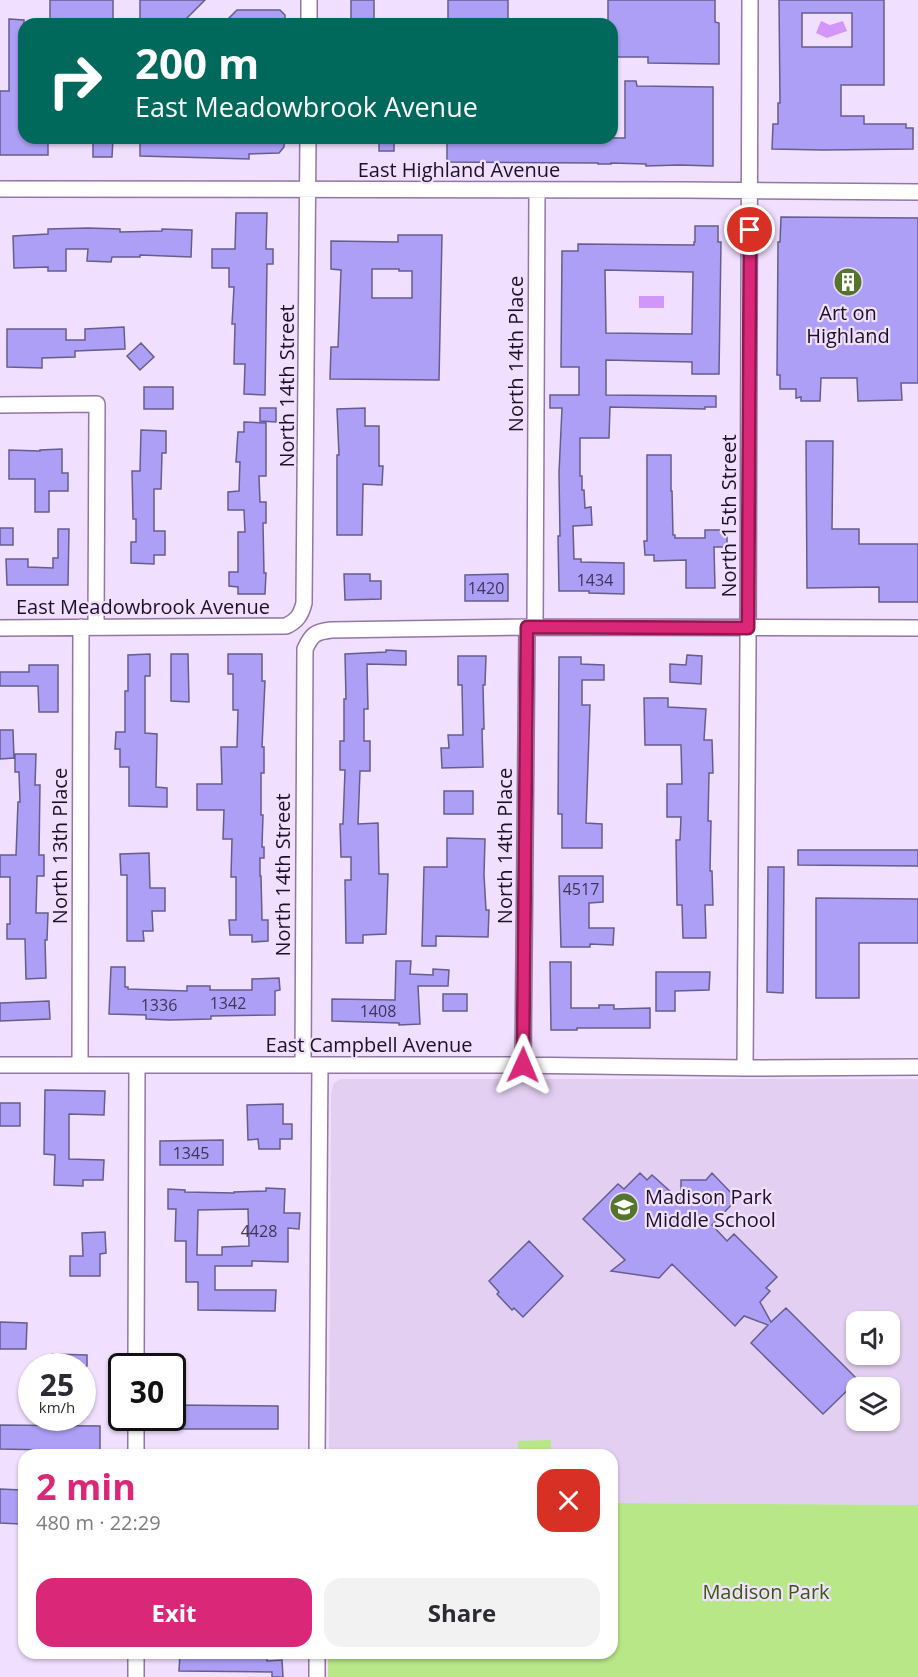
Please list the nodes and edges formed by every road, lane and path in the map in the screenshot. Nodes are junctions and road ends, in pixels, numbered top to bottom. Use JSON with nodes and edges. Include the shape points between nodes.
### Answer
{"nodes":[{"id":1,"x":309,"y":0,"type":"edge"},
{"id":2,"x":750,"y":0,"type":"edge"},
{"id":3,"x":309,"y":18,"type":"edge"},
{"id":4,"x":308,"y":144,"type":"edge"},
{"id":5,"x":0,"y":189,"type":"edge"},
{"id":6,"x":308,"y":189,"type":"junction"},
{"id":7,"x":537,"y":190,"type":"junction"},
{"id":8,"x":750,"y":190,"type":"junction"},
{"id":9,"x":918,"y":192,"type":"edge"},
{"id":10,"x":0,"y":405,"type":"edge"},
{"id":11,"x":286,"y":626,"type":"joint"},
{"id":12,"x":88,"y":627,"type":"junction"},
{"id":13,"x":531,"y":627,"type":"junction"},
{"id":14,"x":0,"y":628,"type":"edge"},
{"id":15,"x":748,"y":628,"type":"junction"},
{"id":16,"x":918,"y":628,"type":"edge"},
{"id":17,"x":0,"y":1065,"type":"edge"},
{"id":18,"x":80,"y":1065,"type":"junction"},
{"id":19,"x":137,"y":1065,"type":"junction"},
{"id":20,"x":303,"y":1065,"type":"junction"},
{"id":21,"x":320,"y":1065,"type":"junction"},
{"id":22,"x":523,"y":1065,"type":"junction"},
{"id":23,"x":918,"y":1067,"type":"edge"},
{"id":24,"x":745,"y":1068,"type":"junction"},
{"id":25,"x":136,"y":1353,"type":"edge"},
{"id":26,"x":136,"y":1431,"type":"edge"},
{"id":27,"x":136,"y":1449,"type":"edge"},
{"id":28,"x":317,"y":1449,"type":"edge"},
{"id":29,"x":136,"y":1659,"type":"edge"},
{"id":30,"x":317,"y":1659,"type":"edge"},
{"id":31,"x":136,"y":1677,"type":"edge"},
{"id":32,"x":317,"y":1677,"type":"edge"}],
"edges":[{"from":1,"to":3,"type":"street"},
{"from":2,"to":8,"type":"street","name":"North 15th Street"},
{"from":4,"to":6,"type":"street","name":"North 14th Street"},
{"from":5,"to":6,"type":"street","name":"East Highland Avenue"},
{"from":6,"to":7,"type":"street","name":"East Highland Avenue"},
{"from":6,"to":11,"type":"street","name":"North 14th Street","via":[[304,603],[295,622]]},
{"from":7,"to":8,"type":"street","name":"East Highland Avenue"},
{"from":7,"to":13,"type":"street","name":"North 14th Place"},
{"from":8,"to":9,"type":"street","name":"East Highland Avenue"},
{"from":8,"to":15,"type":"street","name":"North 15th Street"},
{"from":10,"to":12,"type":"street","name":"North 13th Place","via":[[97,404]]},
{"from":11,"to":12,"type":"street","name":"East Meadowbrook Avenue"},
{"from":12,"to":14,"type":"street","name":"East Meadowbrook Avenue"},
{"from":12,"to":18,"type":"street","name":"North 13th Place"},
{"from":13,"to":15,"type":"street"},
{"from":13,"to":20,"type":"street","name":"North 14th Street","via":[[331,630],[311,636],[305,648]]},
{"from":13,"to":22,"type":"street","name":"North 14th Place"},
{"from":15,"to":16,"type":"street"},
{"from":15,"to":24,"type":"street","name":"North 15th Street"},
{"from":17,"to":18,"type":"street","name":"East Campbell Avenue"},
{"from":18,"to":19,"type":"street","name":"East Campbell Avenue"},
{"from":19,"to":20,"type":"street","name":"East Campbell Avenue"},
{"from":19,"to":25,"type":"street"},
{"from":20,"to":21,"type":"street","name":"East Campbell Avenue"},
{"from":21,"to":22,"type":"street","name":"East Campbell Avenue"},
{"from":21,"to":28,"type":"street"},
{"from":22,"to":24,"type":"street","name":"East Campbell Avenue"},
{"from":23,"to":24,"type":"street","name":"East Campbell Avenue"},
{"from":26,"to":27,"type":"street"},
{"from":29,"to":31,"type":"street"},
{"from":30,"to":32,"type":"street"}]}
